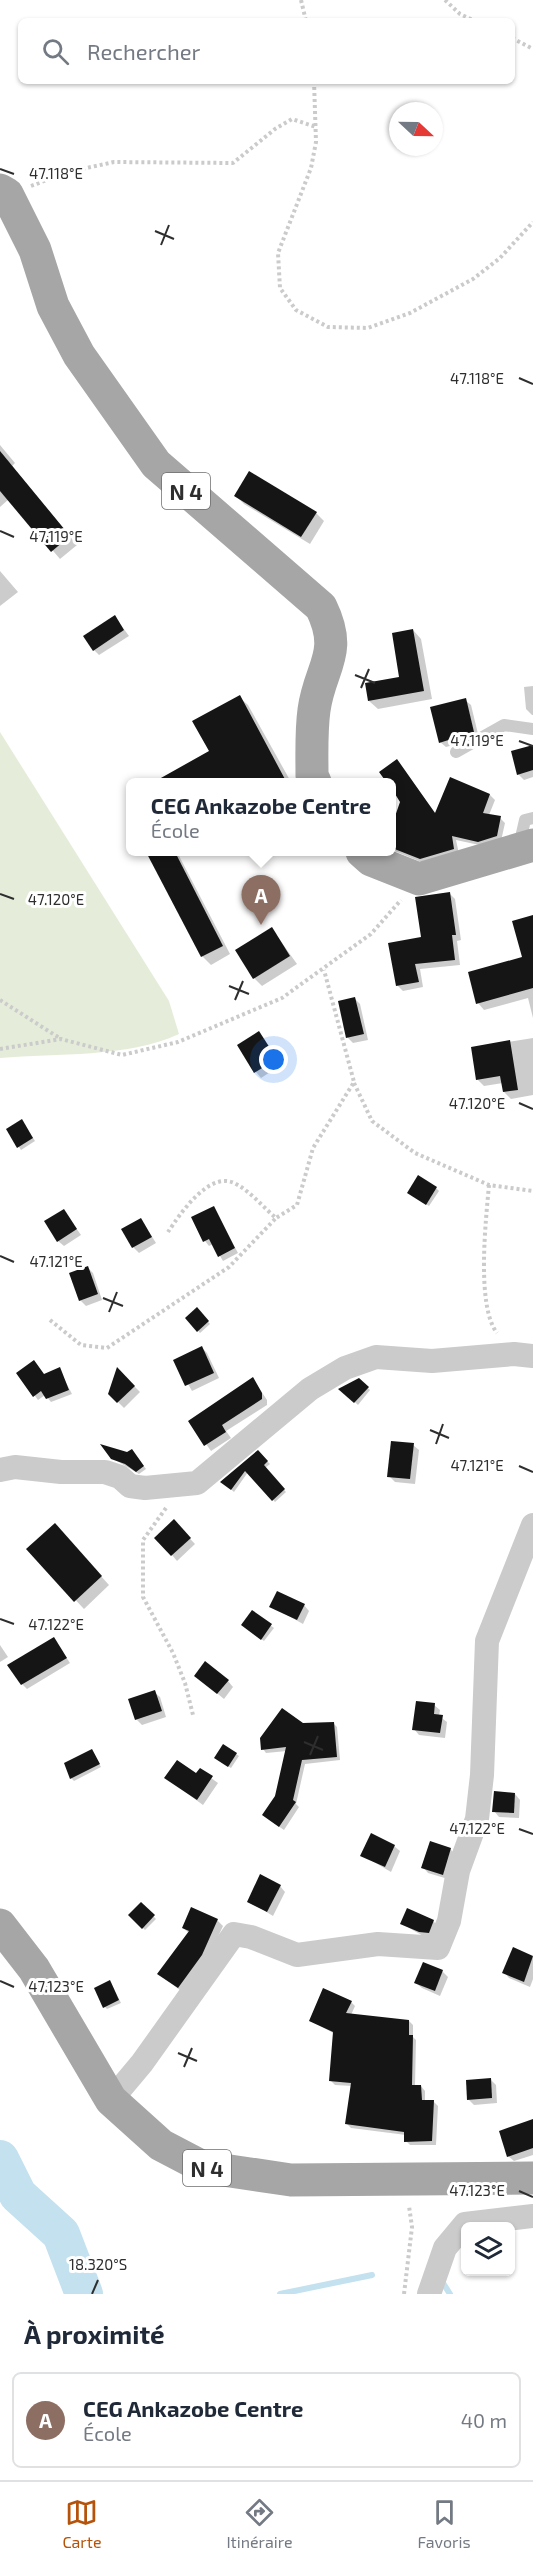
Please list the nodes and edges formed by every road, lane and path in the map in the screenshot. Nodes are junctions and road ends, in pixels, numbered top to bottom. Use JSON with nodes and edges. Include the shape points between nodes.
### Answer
{"nodes":[{"id":1,"x":301,"y":0,"type":"edge"},
{"id":2,"x":445,"y":0,"type":"edge"},
{"id":3,"x":305,"y":18,"type":"edge"},
{"id":4,"x":469,"y":18,"type":"edge"},
{"id":5,"x":515,"y":40,"type":"edge"},
{"id":6,"x":533,"y":49,"type":"edge"},
{"id":7,"x":314,"y":84,"type":"edge"},
{"id":8,"x":316,"y":127,"type":"junction"},
{"id":9,"x":4,"y":192,"type":"edge"},
{"id":10,"x":533,"y":222,"type":"edge"},
{"id":11,"x":533,"y":729,"type":"edge"},
{"id":12,"x":456,"y":752,"type":"dead end"},
{"id":13,"x":313,"y":778,"type":"edge"},
{"id":14,"x":533,"y":818,"type":"edge"},
{"id":15,"x":526,"y":847,"type":"edge"},
{"id":16,"x":366,"y":856,"type":"edge"},
{"id":17,"x":419,"y":879,"type":"junction"},
{"id":18,"x":324,"y":970,"type":"junction"},
{"id":19,"x":0,"y":1000,"type":"edge"},
{"id":20,"x":61,"y":1039,"type":"junction"},
{"id":21,"x":0,"y":1049,"type":"edge"},
{"id":22,"x":354,"y":1082,"type":"junction"},
{"id":23,"x":489,"y":1185,"type":"junction"},
{"id":24,"x":533,"y":1191,"type":"edge"},
{"id":25,"x":276,"y":1218,"type":"junction"},
{"id":26,"x":168,"y":1232,"type":"dead end"},
{"id":27,"x":50,"y":1320,"type":"dead end"},
{"id":28,"x":523,"y":1355,"type":"edge"},
{"id":29,"x":0,"y":1470,"type":"edge"},
{"id":30,"x":197,"y":1483,"type":"junction"},
{"id":31,"x":533,"y":1525,"type":"edge"},
{"id":32,"x":193,"y":1715,"type":"dead end"},
{"id":33,"x":0,"y":1925,"type":"edge"},
{"id":34,"x":111,"y":2100,"type":"junction"},
{"id":35,"x":533,"y":2178,"type":"edge"},
{"id":36,"x":533,"y":2216,"type":"edge"},
{"id":37,"x":412,"y":2227,"type":"dead end"},
{"id":38,"x":404,"y":2294,"type":"edge"},
{"id":39,"x":429,"y":2294,"type":"edge"}],
"edges":[{"from":1,"to":3,"type":"path"},
{"from":2,"to":4,"type":"path"},
{"from":5,"to":6,"type":"path"},
{"from":7,"to":8,"type":"path"},
{"from":8,"to":9,"type":"path","via":[[292,119],[233,163],[114,162]]},
{"from":8,"to":10,"type":"path","via":[[311,168],[278,253],[280,288],[296,310],[328,327],[368,328],[410,313],[473,279],[500,258]]},
{"from":9,"to":13,"type":"main road","number":"N 4","via":[[35,250],[53,306],[79,355],[156,464],[321,607],[330,627],[332,650],[314,709]]},
{"from":11,"to":12,"type":"lane","via":[[504,725]]},
{"from":14,"to":15,"type":"lane","via":[[525,820]]},
{"from":15,"to":17,"type":"main road"},
{"from":16,"to":17,"type":"main road"},
{"from":17,"to":18,"type":"path","via":[[372,934]]},
{"from":18,"to":20,"type":"path","via":[[282,998],[178,1042],[144,1051],[122,1054]]},
{"from":18,"to":22,"type":"path"},
{"from":19,"to":20,"type":"path"},
{"from":20,"to":21,"type":"path"},
{"from":22,"to":23,"type":"path","via":[[372,1121],[415,1154]]},
{"from":22,"to":25,"type":"path","via":[[313,1148],[297,1205]]},
{"from":23,"to":24,"type":"path"},
{"from":23,"to":28,"type":"path","via":[[484,1244],[491,1325]]},
{"from":25,"to":26,"type":"path","via":[[235,1183],[219,1182],[192,1198]]},
{"from":25,"to":27,"type":"path","via":[[229,1267],[107,1348],[81,1345]]},
{"from":28,"to":30,"type":"street","via":[[432,1361],[376,1357],[345,1368],[310,1389]]},
{"from":29,"to":30,"type":"street","via":[[15,1467],[105,1472],[130,1486],[146,1488]]},
{"from":30,"to":32,"type":"path","via":[[166,1508],[143,1540],[141,1563],[143,1597],[173,1653]]},
{"from":31,"to":34,"type":"street","via":[[487,1641],[477,1819],[458,1871],[449,1921],[438,1948],[378,1944],[297,1955],[251,1936],[234,1934]]},
{"from":33,"to":34,"type":"main road","number":"N 4","via":[[34,1970]]},
{"from":34,"to":35,"type":"main road","number":"N 4","via":[[161,2145],[203,2167],[291,2180]]},
{"from":36,"to":39,"type":"street","via":[[465,2224],[445,2248]]},
{"from":37,"to":38,"type":"path"}]}
